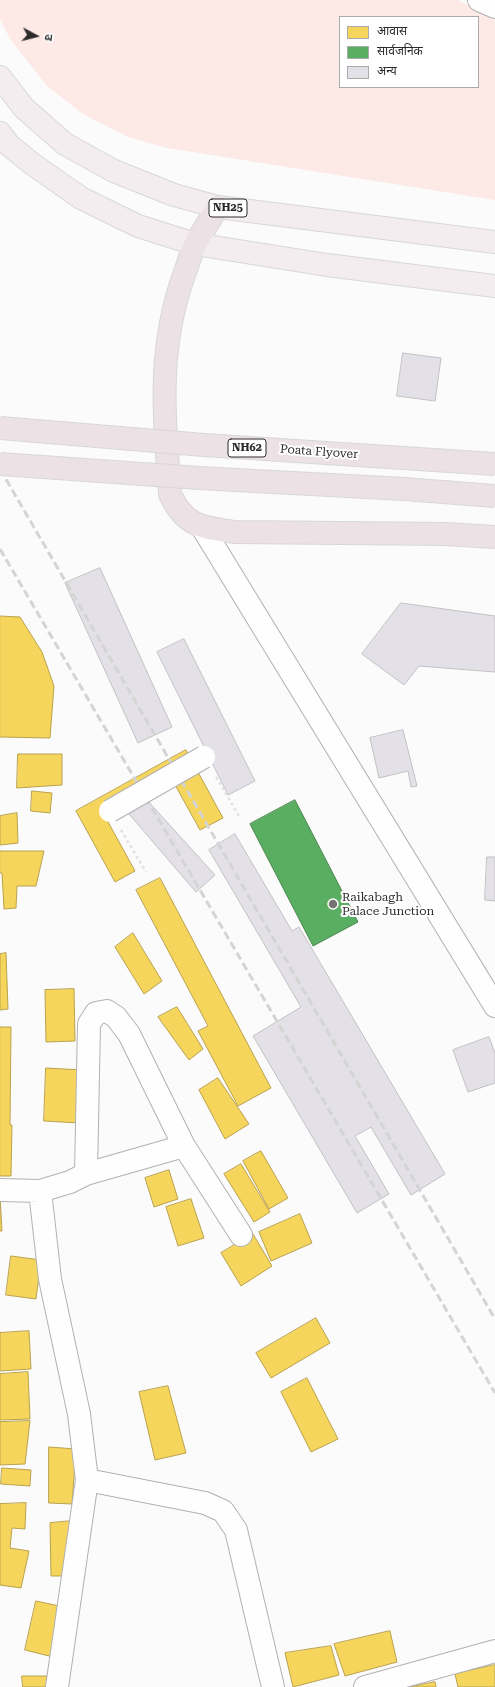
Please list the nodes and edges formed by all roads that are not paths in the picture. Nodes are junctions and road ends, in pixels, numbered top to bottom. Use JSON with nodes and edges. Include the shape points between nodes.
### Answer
{"nodes":[{"id":1,"x":479,"y":0,"type":"edge"},
{"id":2,"x":495,"y":7,"type":"edge"},
{"id":3,"x":0,"y":77,"type":"edge"},
{"id":4,"x":0,"y":133,"type":"edge"},
{"id":5,"x":218,"y":207,"type":"junction"},
{"id":6,"x":495,"y":242,"type":"edge"},
{"id":7,"x":195,"y":244,"type":"junction"},
{"id":8,"x":495,"y":286,"type":"edge"},
{"id":9,"x":0,"y":428,"type":"edge"},
{"id":10,"x":0,"y":464,"type":"edge"},
{"id":11,"x":495,"y":464,"type":"edge"},
{"id":12,"x":495,"y":496,"type":"edge"},
{"id":13,"x":202,"y":527,"type":"junction"},
{"id":14,"x":495,"y":537,"type":"edge"},
{"id":15,"x":204,"y":757,"type":"road end"},
{"id":16,"x":110,"y":811,"type":"road end"},
{"id":17,"x":495,"y":1006,"type":"edge"},
{"id":18,"x":184,"y":1146,"type":"junction"},
{"id":19,"x":86,"y":1174,"type":"junction"},
{"id":20,"x":0,"y":1190,"type":"edge"},
{"id":21,"x":40,"y":1191,"type":"junction"},
{"id":22,"x":241,"y":1235,"type":"dead end"},
{"id":23,"x":87,"y":1480,"type":"junction"},
{"id":24,"x":495,"y":1651,"type":"edge"},
{"id":25,"x":57,"y":1687,"type":"edge"},
{"id":26,"x":273,"y":1687,"type":"edge"},
{"id":27,"x":365,"y":1687,"type":"edge"}],
"edges":[{"from":1,"to":2,"type":"street"},
{"from":3,"to":5,"type":"main road","number":"NH25","via":[[24,108],[65,144],[114,171],[174,195]]},
{"from":4,"to":7,"type":"main road","via":[[9,145],[31,163],[81,198],[138,226]]},
{"from":5,"to":6,"type":"main road","number":"NH25"},
{"from":5,"to":7,"type":"highway"},
{"from":7,"to":8,"type":"main road","via":[[327,265]]},
{"from":7,"to":13,"type":"highway","via":[[174,303],[168,333],[164,406],[170,494],[185,516]]},
{"from":9,"to":11,"type":"highway","name":"Poata Flyover","number":"NH62","bridge":true,"via":[[204,445]]},
{"from":10,"to":12,"type":"highway","bridge":true},
{"from":13,"to":14,"type":"highway","via":[[234,532],[446,534]]},
{"from":13,"to":17,"type":"street"},
{"from":15,"to":16,"type":"street","bridge":true},
{"from":18,"to":19,"type":"street"},
{"from":18,"to":19,"type":"street","via":[[130,1034],[112,1014],[107,1011],[96,1013],[89,1024]]},
{"from":18,"to":22,"type":"street"},
{"from":19,"to":21,"type":"street"},
{"from":20,"to":21,"type":"street"},
{"from":21,"to":23,"type":"street","via":[[50,1278],[79,1414]]},
{"from":23,"to":25,"type":"street"},
{"from":23,"to":26,"type":"street","via":[[205,1503],[223,1511],[236,1530]]},
{"from":24,"to":27,"type":"street"}]}
